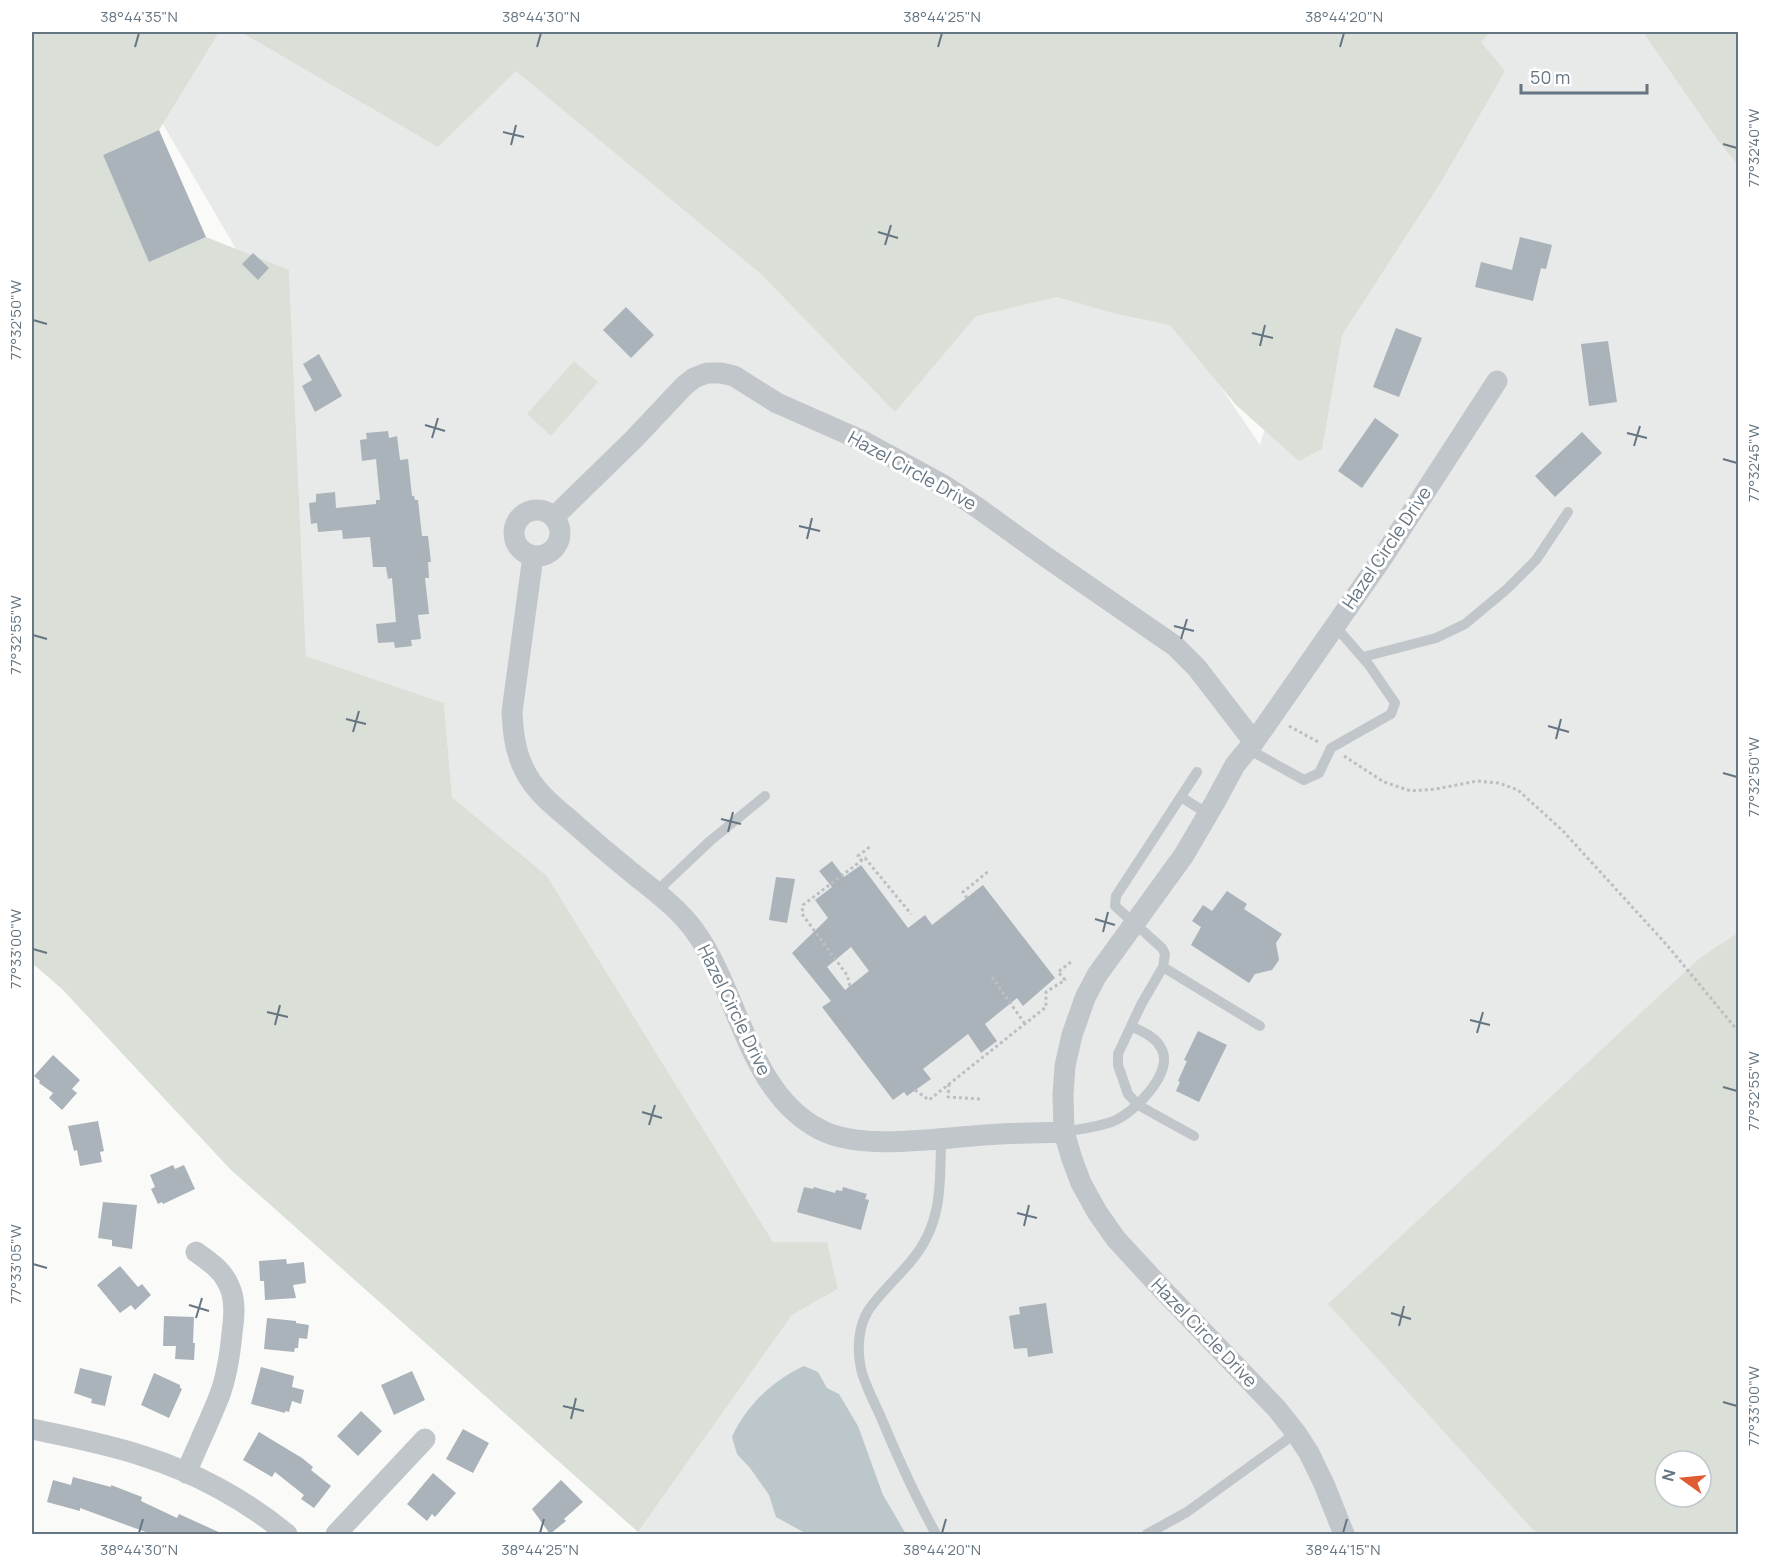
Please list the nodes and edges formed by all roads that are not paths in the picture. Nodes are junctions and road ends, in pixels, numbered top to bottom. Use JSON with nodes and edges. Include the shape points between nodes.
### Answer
{"nodes":[{"id":1,"x":1497,"y":381,"type":"dead end"},
{"id":2,"x":1568,"y":512,"type":"dead end"},
{"id":3,"x":554,"y":516,"type":"junction"},
{"id":4,"x":533,"y":556,"type":"junction"},
{"id":5,"x":1335,"y":626,"type":"junction"},
{"id":6,"x":1363,"y":657,"type":"junction"},
{"id":7,"x":1254,"y":742,"type":"junction"},
{"id":8,"x":1197,"y":772,"type":"dead end"},
{"id":9,"x":765,"y":796,"type":"dead end"},
{"id":10,"x":1180,"y":797,"type":"junction"},
{"id":11,"x":1208,"y":814,"type":"junction"},
{"id":12,"x":656,"y":892,"type":"junction"},
{"id":13,"x":1134,"y":923,"type":"junction"},
{"id":14,"x":1163,"y":967,"type":"junction"},
{"id":15,"x":1131,"y":1026,"type":"junction"},
{"id":16,"x":1260,"y":1026,"type":"dead end"},
{"id":17,"x":1138,"y":1105,"type":"junction"},
{"id":18,"x":1064,"y":1132,"type":"junction"},
{"id":19,"x":1194,"y":1136,"type":"dead end"},
{"id":20,"x":942,"y":1139,"type":"junction"},
{"id":21,"x":196,"y":1252,"type":"dead end"},
{"id":22,"x":32,"y":1429,"type":"edge"},
{"id":23,"x":1296,"y":1433,"type":"junction"},
{"id":24,"x":424,"y":1439,"type":"dead end"},
{"id":25,"x":186,"y":1473,"type":"junction"},
{"id":26,"x":287,"y":1534,"type":"edge"},
{"id":27,"x":336,"y":1534,"type":"edge"},
{"id":28,"x":936,"y":1534,"type":"edge"},
{"id":29,"x":1147,"y":1534,"type":"edge"},
{"id":30,"x":1344,"y":1534,"type":"edge"}],
"edges":[{"from":1,"to":5,"type":"street","name":"Hazel Circle Drive"},
{"from":2,"to":6,"type":"lane","via":[[1536,560],[1465,624],[1436,638]]},
{"from":3,"to":4,"type":"street","via":[[560,530],[558,544],[547,554]]},
{"from":3,"to":4,"type":"street","via":[[536,509],[517,519],[515,542],[519,549]]},
{"from":3,"to":7,"type":"street","name":"Hazel Circle Drive","via":[[694,378],[707,373],[734,376],[777,403],[861,440],[945,486],[1175,646],[1197,668]]},
{"from":4,"to":12,"type":"street","name":"Hazel Circle Drive","via":[[513,712],[513,733],[520,759],[543,797]]},
{"from":5,"to":6,"type":"lane"},
{"from":5,"to":7,"type":"street","name":"Hazel Circle Drive"},
{"from":6,"to":7,"type":"lane","via":[[1395,703],[1390,714],[1331,748],[1319,773],[1304,780],[1257,754]]},
{"from":7,"to":11,"type":"street","name":"Hazel Circle Drive","via":[[1235,765]]},
{"from":8,"to":10,"type":"lane"},
{"from":9,"to":12,"type":"lane"},
{"from":10,"to":11,"type":"lane"},
{"from":10,"to":13,"type":"lane","via":[[1116,896],[1115,906]]},
{"from":11,"to":13,"type":"street","name":"Hazel Circle Drive","via":[[1184,855]]},
{"from":12,"to":20,"type":"street","name":"Hazel Circle Drive","via":[[673,906],[709,953],[766,1078],[798,1115],[819,1130],[853,1140]]},
{"from":13,"to":14,"type":"lane","via":[[1162,948]]},
{"from":13,"to":18,"type":"street","name":"Hazel Circle Drive","via":[[1097,975],[1072,1035],[1065,1066]]},
{"from":14,"to":15,"type":"lane"},
{"from":14,"to":16,"type":"lane"},
{"from":15,"to":17,"type":"lane","via":[[1118,1054],[1118,1065],[1128,1094]]},
{"from":15,"to":17,"type":"lane","via":[[1153,1038],[1164,1059],[1153,1089]]},
{"from":17,"to":18,"type":"lane","via":[[1113,1122]]},
{"from":17,"to":19,"type":"lane"},
{"from":18,"to":20,"type":"street","name":"Hazel Circle Drive"},
{"from":18,"to":23,"type":"street","name":"Hazel Circle Drive","via":[[1081,1183],[1116,1239],[1277,1408]]},
{"from":20,"to":28,"type":"lane","via":[[940,1197],[927,1239],[867,1312],[859,1344],[865,1380]]},
{"from":21,"to":25,"type":"street","via":[[212,1262],[230,1288],[234,1324],[220,1395]]},
{"from":22,"to":25,"type":"street","via":[[144,1456]]},
{"from":23,"to":29,"type":"lane","via":[[1187,1512]]},
{"from":23,"to":30,"type":"street","name":"Hazel Circle Drive","via":[[1324,1484]]},
{"from":24,"to":27,"type":"street"},
{"from":25,"to":26,"type":"street","via":[[242,1502]]}]}
